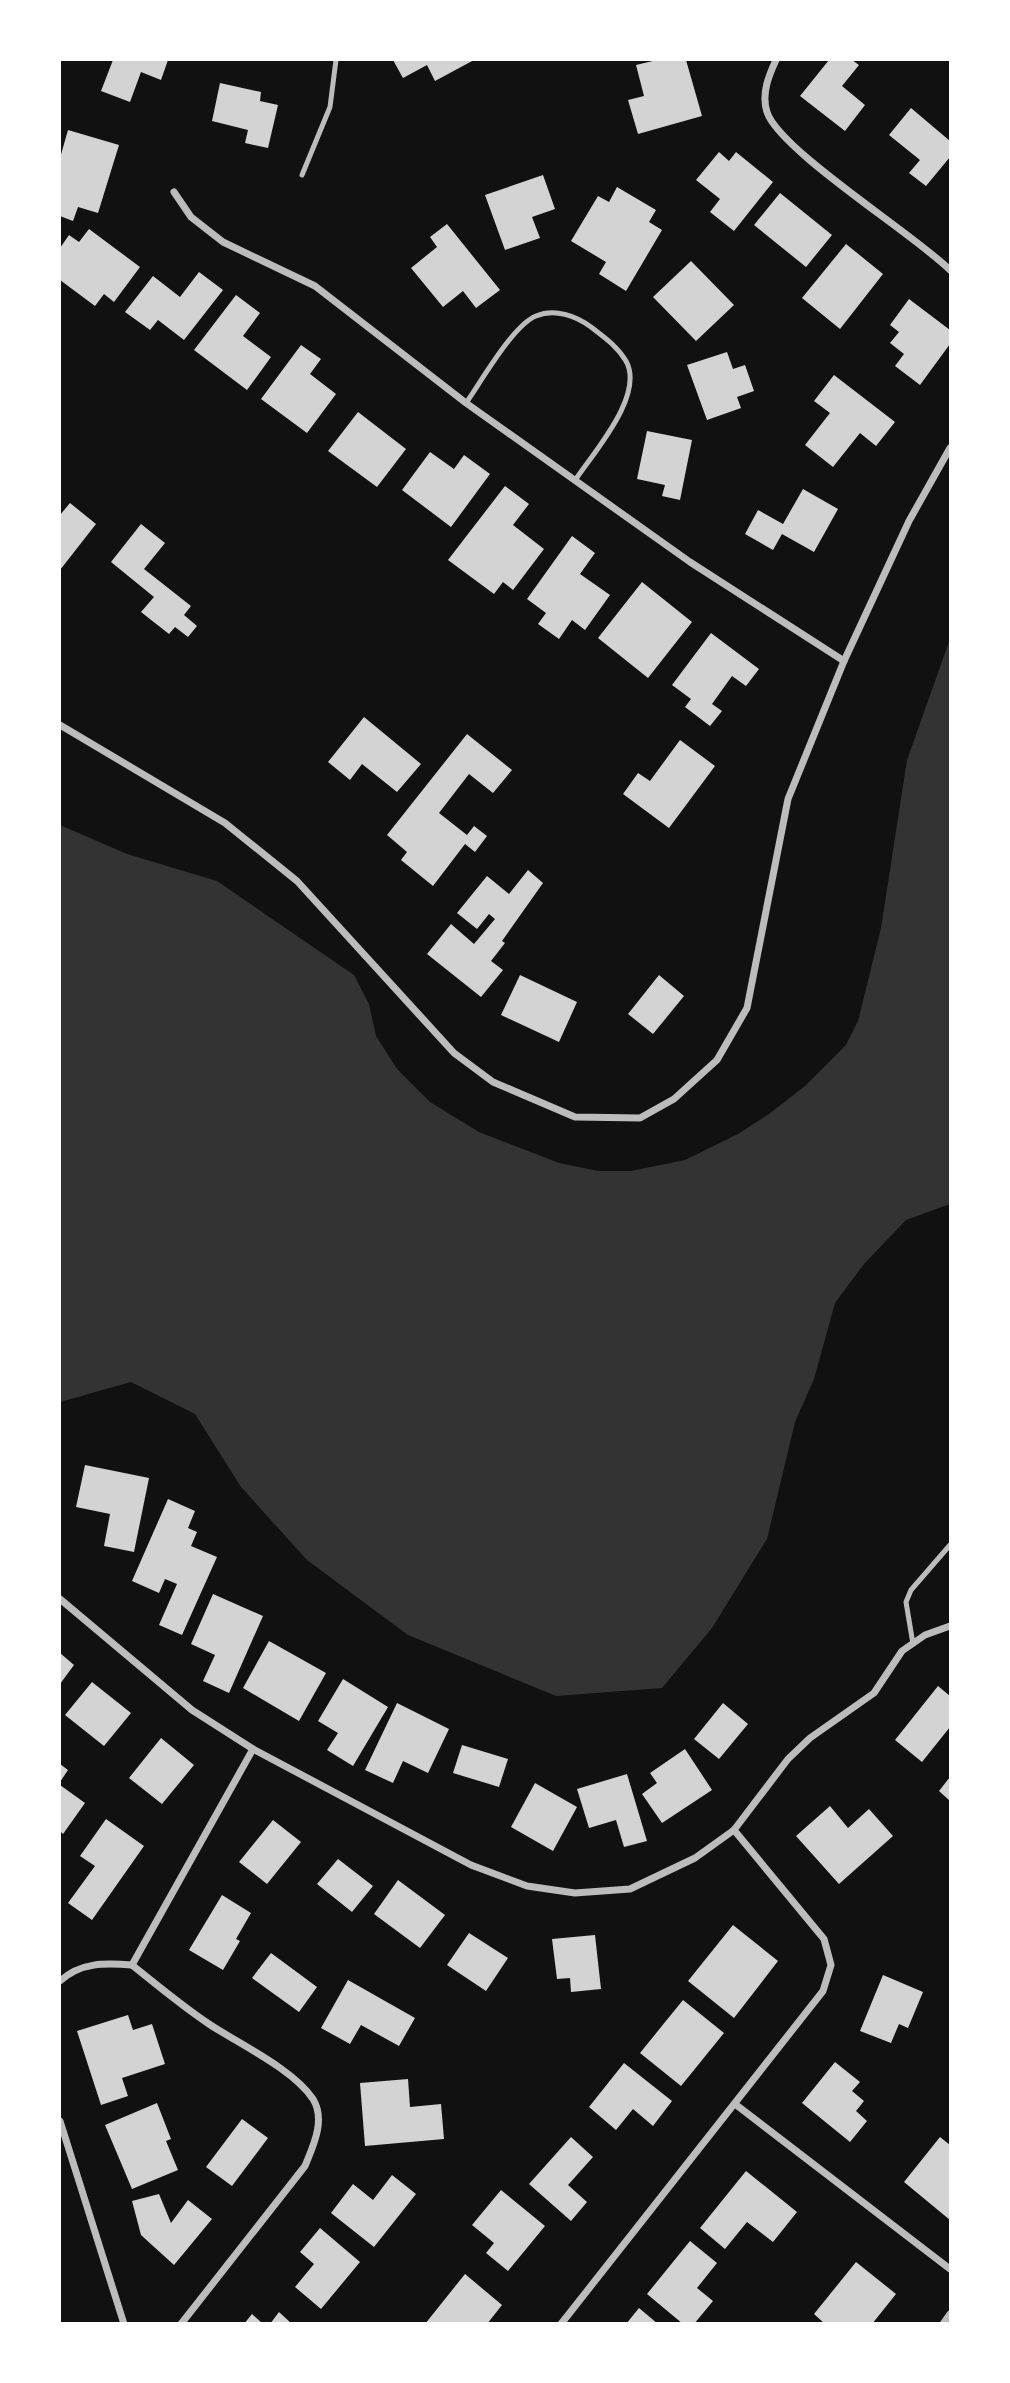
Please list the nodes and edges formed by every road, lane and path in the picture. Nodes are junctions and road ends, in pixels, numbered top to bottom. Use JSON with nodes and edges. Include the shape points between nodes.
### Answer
{"nodes":[{"id":1,"x":336,"y":60,"type":"edge"},
{"id":2,"x":776,"y":60,"type":"edge"},
{"id":3,"x":302,"y":175,"type":"dead end"},
{"id":4,"x":174,"y":192,"type":"dead end"},
{"id":5,"x":950,"y":270,"type":"edge"},
{"id":6,"x":466,"y":403,"type":"junction"},
{"id":7,"x":950,"y":448,"type":"edge"},
{"id":8,"x":576,"y":479,"type":"junction"},
{"id":9,"x":844,"y":661,"type":"junction"},
{"id":10,"x":60,"y":724,"type":"edge"},
{"id":11,"x":950,"y":1545,"type":"edge"},
{"id":12,"x":60,"y":1600,"type":"edge"},
{"id":13,"x":950,"y":1626,"type":"edge"},
{"id":14,"x":913,"y":1644,"type":"junction"},
{"id":15,"x":253,"y":1749,"type":"junction"},
{"id":16,"x":734,"y":1830,"type":"junction"},
{"id":17,"x":132,"y":1965,"type":"junction"},
{"id":18,"x":60,"y":1981,"type":"edge"},
{"id":19,"x":735,"y":2104,"type":"junction"},
{"id":20,"x":60,"y":2121,"type":"edge"},
{"id":21,"x":950,"y":2269,"type":"edge"},
{"id":22,"x":950,"y":2314,"type":"edge"},
{"id":23,"x":124,"y":2323,"type":"edge"},
{"id":24,"x":181,"y":2323,"type":"edge"},
{"id":25,"x":561,"y":2323,"type":"edge"},
{"id":26,"x":943,"y":2323,"type":"edge"}],
"edges":[{"from":1,"to":3,"type":"lane","via":[[330,107]]},
{"from":2,"to":5,"type":"street","via":[[766,83],[767,113],[793,146]]},
{"from":4,"to":6,"type":"street","via":[[191,217],[223,242],[315,285]]},
{"from":6,"to":8,"type":"street"},
{"from":6,"to":8,"type":"lane","via":[[520,328],[535,316],[556,311],[585,323],[614,345],[627,363],[630,380],[625,406]]},
{"from":7,"to":9,"type":"street","via":[[909,521]]},
{"from":8,"to":9,"type":"street","via":[[690,562]]},
{"from":9,"to":10,"type":"street","via":[[788,799],[747,1008],[717,1060],[674,1099],[640,1118],[575,1117],[492,1082],[454,1053],[297,881],[225,822]]},
{"from":11,"to":14,"type":"lane","via":[[906,1602]]},
{"from":12,"to":15,"type":"street","via":[[192,1710]]},
{"from":13,"to":14,"type":"street"},
{"from":14,"to":16,"type":"street","via":[[902,1651],[874,1693],[788,1759]]},
{"from":15,"to":16,"type":"street","via":[[471,1865],[527,1886],[575,1893],[630,1889],[695,1857]]},
{"from":15,"to":17,"type":"street"},
{"from":16,"to":19,"type":"street","via":[[824,1939],[831,1965],[822,1991]]},
{"from":17,"to":18,"type":"street","via":[[100,1963],[71,1971]]},
{"from":17,"to":24,"type":"street","via":[[295,2080],[314,2101],[318,2118],[316,2139],[305,2166]]},
{"from":19,"to":21,"type":"street"},
{"from":19,"to":25,"type":"street"},
{"from":20,"to":23,"type":"street"},
{"from":22,"to":26,"type":"street"}]}
